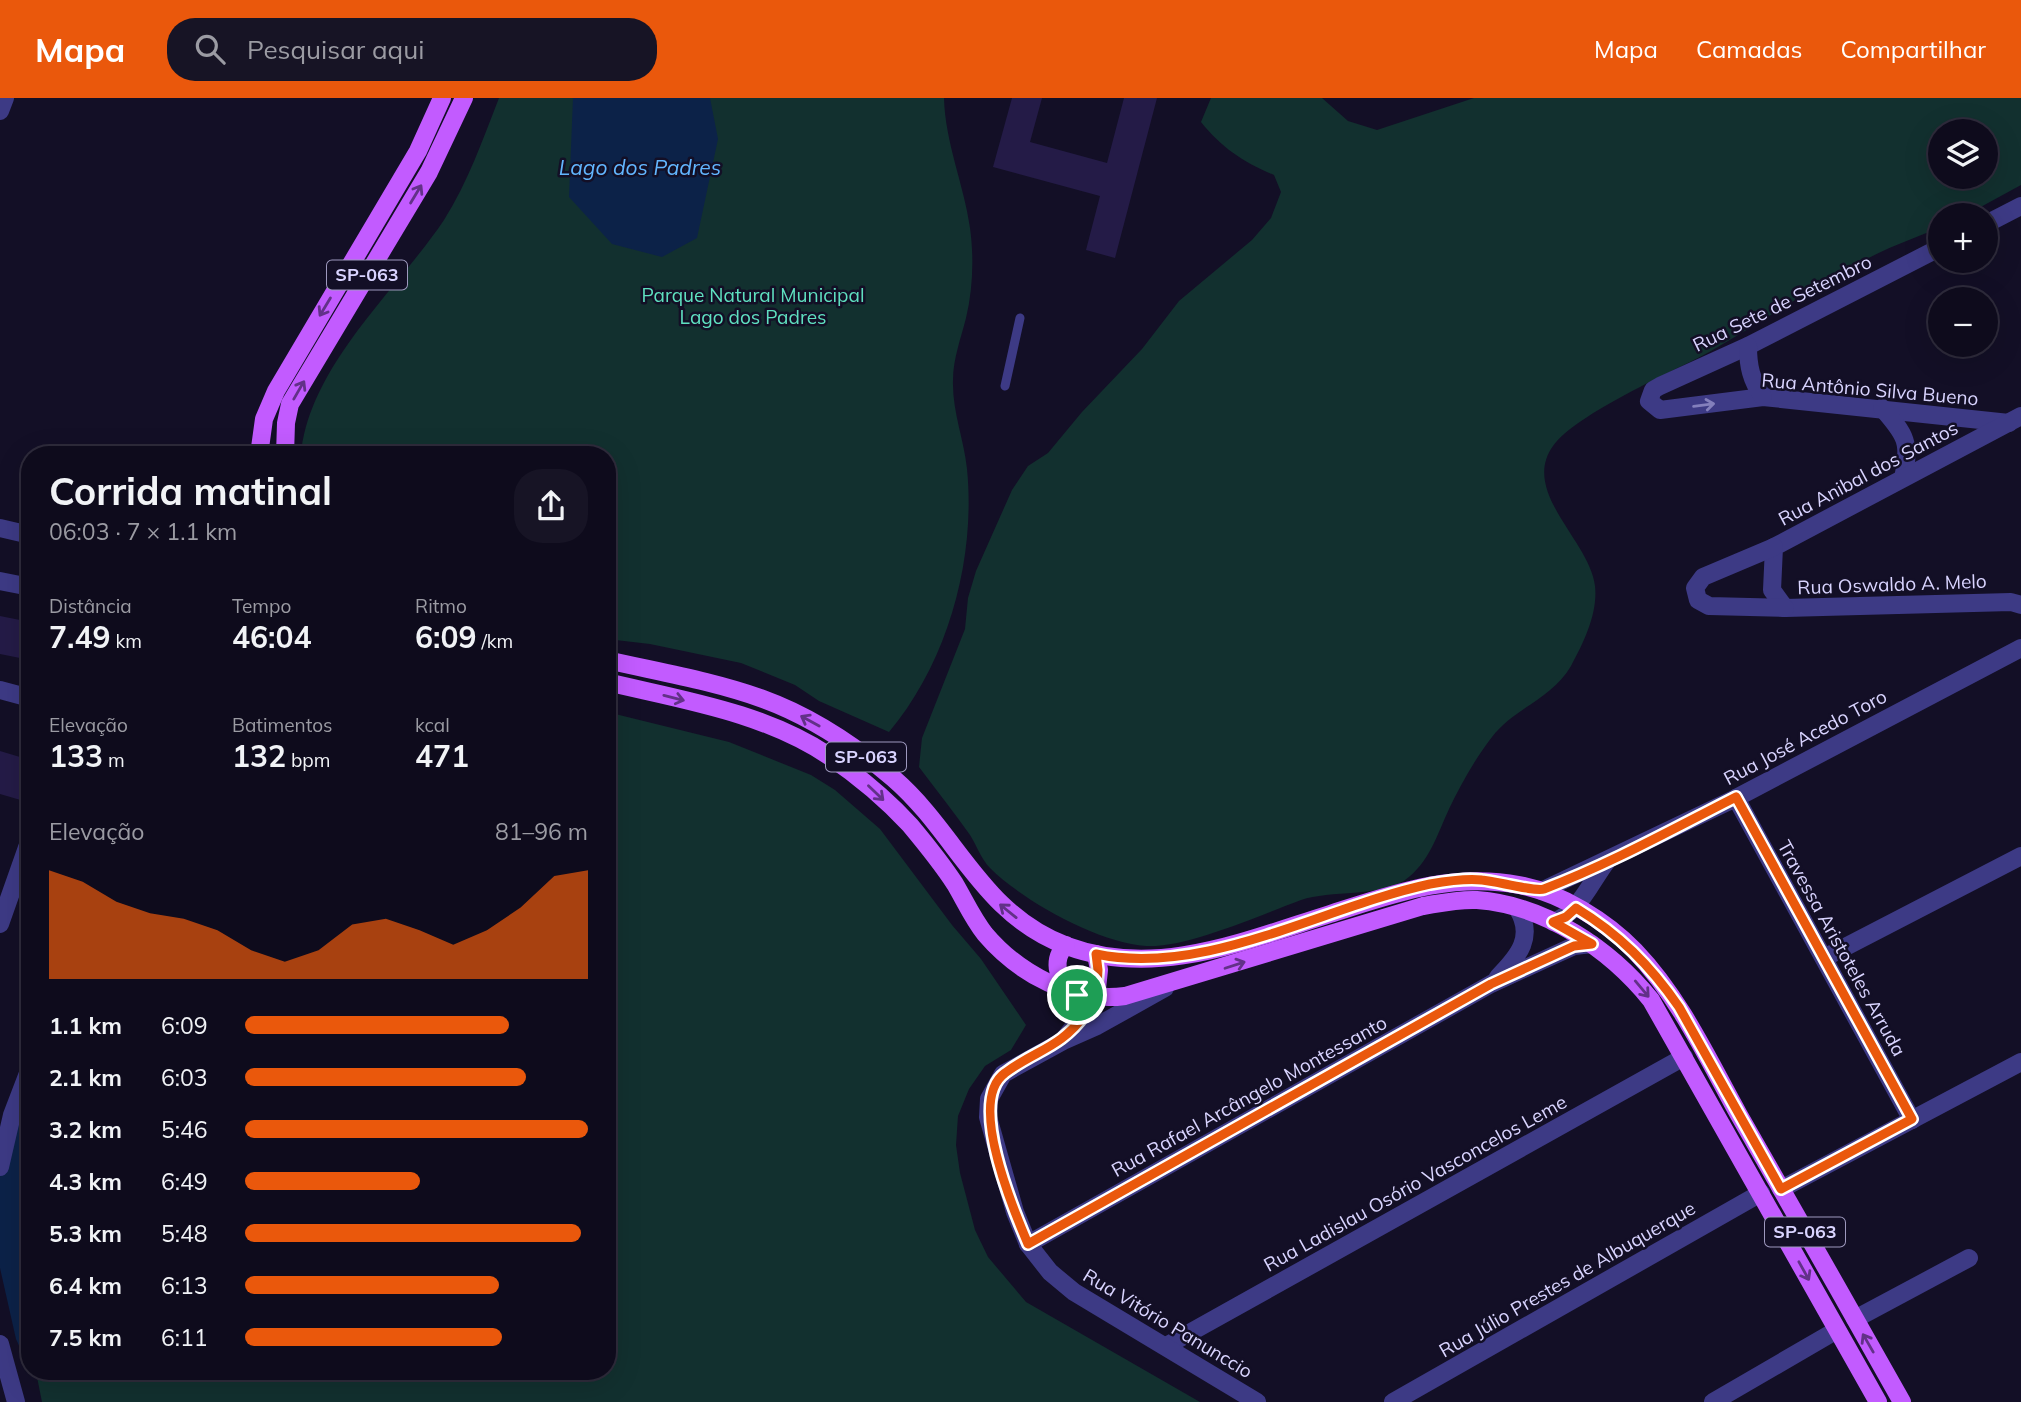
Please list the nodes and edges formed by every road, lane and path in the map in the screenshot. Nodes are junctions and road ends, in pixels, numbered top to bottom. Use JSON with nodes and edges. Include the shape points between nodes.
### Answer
{"nodes":[{"id":1,"x":5,"y":98,"type":"edge"},
{"id":2,"x":442,"y":98,"type":"edge"},
{"id":3,"x":464,"y":98,"type":"edge"},
{"id":4,"x":0,"y":111,"type":"edge"},
{"id":5,"x":2021,"y":206,"type":"edge"},
{"id":6,"x":1998,"y":218,"type":"edge"},
{"id":7,"x":1928,"y":254,"type":"edge"},
{"id":8,"x":1020,"y":318,"type":"dead end"},
{"id":9,"x":1748,"y":346,"type":"junction"},
{"id":10,"x":1005,"y":386,"type":"dead end"},
{"id":11,"x":1763,"y":397,"type":"junction"},
{"id":12,"x":1649,"y":401,"type":"joint"},
{"id":13,"x":1882,"y":408,"type":"junction"},
{"id":14,"x":2015,"y":419,"type":"edge"},
{"id":15,"x":260,"y":446,"type":"edge"},
{"id":16,"x":285,"y":446,"type":"edge"},
{"id":17,"x":1903,"y":478,"type":"junction"},
{"id":18,"x":0,"y":528,"type":"edge"},
{"id":19,"x":21,"y":533,"type":"edge"},
{"id":20,"x":1774,"y":547,"type":"junction"},
{"id":21,"x":0,"y":581,"type":"edge"},
{"id":22,"x":21,"y":585,"type":"edge"},
{"id":23,"x":1772,"y":590,"type":"joint"},
{"id":24,"x":2021,"y":605,"type":"edge"},
{"id":25,"x":1785,"y":608,"type":"junction"},
{"id":26,"x":2021,"y":648,"type":"edge"},
{"id":27,"x":616,"y":662,"type":"edge"},
{"id":28,"x":616,"y":684,"type":"edge"},
{"id":29,"x":0,"y":691,"type":"edge"},
{"id":30,"x":21,"y":696,"type":"edge"},
{"id":31,"x":1736,"y":797,"type":"junction"},
{"id":32,"x":2021,"y":856,"type":"edge"},
{"id":33,"x":1607,"y":861,"type":"junction"},
{"id":34,"x":21,"y":864,"type":"edge"},
{"id":35,"x":1541,"y":891,"type":"junction"},
{"id":36,"x":1517,"y":908,"type":"junction"},
{"id":37,"x":1576,"y":908,"type":"junction"},
{"id":38,"x":1553,"y":922,"type":"junction"},
{"id":39,"x":0,"y":924,"type":"edge"},
{"id":40,"x":1592,"y":944,"type":"junction"},
{"id":41,"x":1066,"y":945,"type":"junction"},
{"id":42,"x":1096,"y":954,"type":"junction"},
{"id":43,"x":1824,"y":958,"type":"junction"},
{"id":44,"x":1491,"y":984,"type":"junction"},
{"id":45,"x":1170,"y":985,"type":"junction"},
{"id":46,"x":1073,"y":993,"type":"junction"},
{"id":47,"x":1091,"y":1006,"type":"junction"},
{"id":48,"x":1063,"y":1041,"type":"junction"},
{"id":49,"x":1684,"y":1057,"type":"junction"},
{"id":50,"x":2021,"y":1062,"type":"edge"},
{"id":51,"x":21,"y":1092,"type":"edge"},
{"id":52,"x":1912,"y":1119,"type":"junction"},
{"id":53,"x":0,"y":1167,"type":"edge"},
{"id":54,"x":1781,"y":1189,"type":"junction"},
{"id":55,"x":1761,"y":1193,"type":"junction"},
{"id":56,"x":1028,"y":1244,"type":"junction"},
{"id":57,"x":1969,"y":1258,"type":"dead end"},
{"id":58,"x":1855,"y":1319,"type":"junction"},
{"id":59,"x":1837,"y":1330,"type":"junction"},
{"id":60,"x":0,"y":1344,"type":"edge"},
{"id":61,"x":1166,"y":1346,"type":"junction"},
{"id":62,"x":16,"y":1402,"type":"edge"},
{"id":63,"x":1257,"y":1402,"type":"edge"},
{"id":64,"x":1394,"y":1402,"type":"edge"},
{"id":65,"x":1713,"y":1402,"type":"edge"},
{"id":66,"x":1878,"y":1402,"type":"edge"},
{"id":67,"x":1902,"y":1402,"type":"edge"}],
"edges":[{"from":1,"to":4,"type":"street"},
{"from":2,"to":15,"type":"main road","number":"SP-063","one_way":true,"via":[[418,151],[276,391],[264,419]]},
{"from":16,"to":3,"type":"main road","number":"SP-063","one_way":true,"via":[[290,404],[429,172]]},
{"from":5,"to":6,"type":"street"},
{"from":7,"to":9,"type":"street","name":"Rua Sete de Setembro"},
{"from":8,"to":10,"type":"lane"},
{"from":9,"to":11,"type":"street","via":[[1753,384]]},
{"from":9,"to":12,"type":"street","name":"Rua Sete de Setembro","via":[[1660,386]]},
{"from":12,"to":11,"type":"street","name":"Rua Antônio Silva Bueno","one_way":true,"via":[[1660,410]]},
{"from":11,"to":13,"type":"street","name":"Rua Antônio Silva Bueno"},
{"from":13,"to":14,"type":"street","name":"Rua Antônio Silva Bueno"},
{"from":13,"to":17,"type":"street","via":[[1903,432],[1909,453]]},
{"from":14,"to":17,"type":"street","name":"Rua Anibal dos Santos"},
{"from":17,"to":20,"type":"street","name":"Rua Anibal dos Santos"},
{"from":18,"to":19,"type":"street"},
{"from":20,"to":23,"type":"street","name":"Rua Anibal dos Santos"},
{"from":20,"to":25,"type":"street","via":[[1703,577],[1695,588],[1698,600],[1709,606]]},
{"from":21,"to":22,"type":"street"},
{"from":23,"to":25,"type":"street","name":"Rua Oswaldo A. Melo"},
{"from":24,"to":25,"type":"street","name":"Rua Oswaldo A. Melo"},
{"from":26,"to":31,"type":"street","name":"Rua José Acedo Toro"},
{"from":41,"to":27,"type":"main road","number":"SP-063","one_way":true,"via":[[1019,920],[996,901],[916,801],[839,738],[763,699]]},
{"from":28,"to":46,"type":"main road","number":"SP-063","one_way":true,"via":[[760,720],[828,755],[909,824],[1003,953]]},
{"from":29,"to":30,"type":"street"},
{"from":31,"to":33,"type":"street","name":"Rua José Acedo Toro"},
{"from":31,"to":43,"type":"street","name":"Travessa Aristoteles Arruda"},
{"from":32,"to":43,"type":"street"},
{"from":33,"to":35,"type":"street","name":"Rua José Acedo Toro"},
{"from":33,"to":37,"type":"street","name":"Rua José Acedo Toro"},
{"from":34,"to":39,"type":"street"},
{"from":35,"to":37,"type":"main road","number":"SP-063"},
{"from":35,"to":42,"type":"main road","number":"SP-063","via":[[1479,880],[1447,881],[1169,959]]},
{"from":36,"to":38,"type":"main road","number":"SP-063"},
{"from":36,"to":44,"type":"street","name":"Rua Rafael Arcângelo Montessanto","via":[[1524,919],[1523,948]]},
{"from":45,"to":36,"type":"main road","number":"SP-063","one_way":true,"via":[[1423,906],[1474,900]]},
{"from":37,"to":38,"type":"street"},
{"from":37,"to":54,"type":"main road","number":"SP-063","via":[[1628,944],[1662,983]]},
{"from":38,"to":40,"type":"main road","number":"SP-063"},
{"from":40,"to":44,"type":"street","name":"Rua Rafael Arcângelo Montessanto","via":[[1574,946]]},
{"from":40,"to":49,"type":"main road","number":"SP-063","one_way":true,"via":[[1625,968],[1645,992]]},
{"from":41,"to":42,"type":"main road","number":"SP-063"},
{"from":41,"to":46,"type":"main road","via":[[1058,962],[1060,982]]},
{"from":42,"to":47,"type":"main road","via":[[1098,970]]},
{"from":43,"to":52,"type":"street","name":"Travessa Aristoteles Arruda"},
{"from":44,"to":56,"type":"street","name":"Rua Rafael Arcângelo Montessanto"},
{"from":45,"to":47,"type":"main road","number":"SP-063"},
{"from":45,"to":48,"type":"street","name":"Rua Vitório Panunccio"},
{"from":46,"to":47,"type":"main road","number":"SP-063"},
{"from":47,"to":48,"type":"street","name":"Rua Vitório Panunccio"},
{"from":48,"to":56,"type":"street","name":"Rua Vitório Panunccio","via":[[1003,1074],[989,1099],[988,1117]]},
{"from":49,"to":55,"type":"main road","number":"SP-063"},
{"from":49,"to":61,"type":"street","name":"Rua Ladislau Osório Vasconcelos Leme"},
{"from":50,"to":52,"type":"street"},
{"from":51,"to":53,"type":"street"},
{"from":52,"to":54,"type":"street"},
{"from":54,"to":58,"type":"main road","number":"SP-063"},
{"from":55,"to":59,"type":"main road","number":"SP-063","one_way":true},
{"from":55,"to":64,"type":"street","name":"Rua Júlio Prestes de Albuquerque"},
{"from":56,"to":61,"type":"street","name":"Rua Vitório Panunccio","via":[[1074,1292]]},
{"from":57,"to":58,"type":"street"},
{"from":67,"to":58,"type":"main road","number":"SP-063","one_way":true},
{"from":59,"to":65,"type":"street"},
{"from":59,"to":66,"type":"main road","number":"SP-063"},
{"from":60,"to":62,"type":"street"},
{"from":61,"to":63,"type":"street","name":"Rua Vitório Panunccio"}]}
